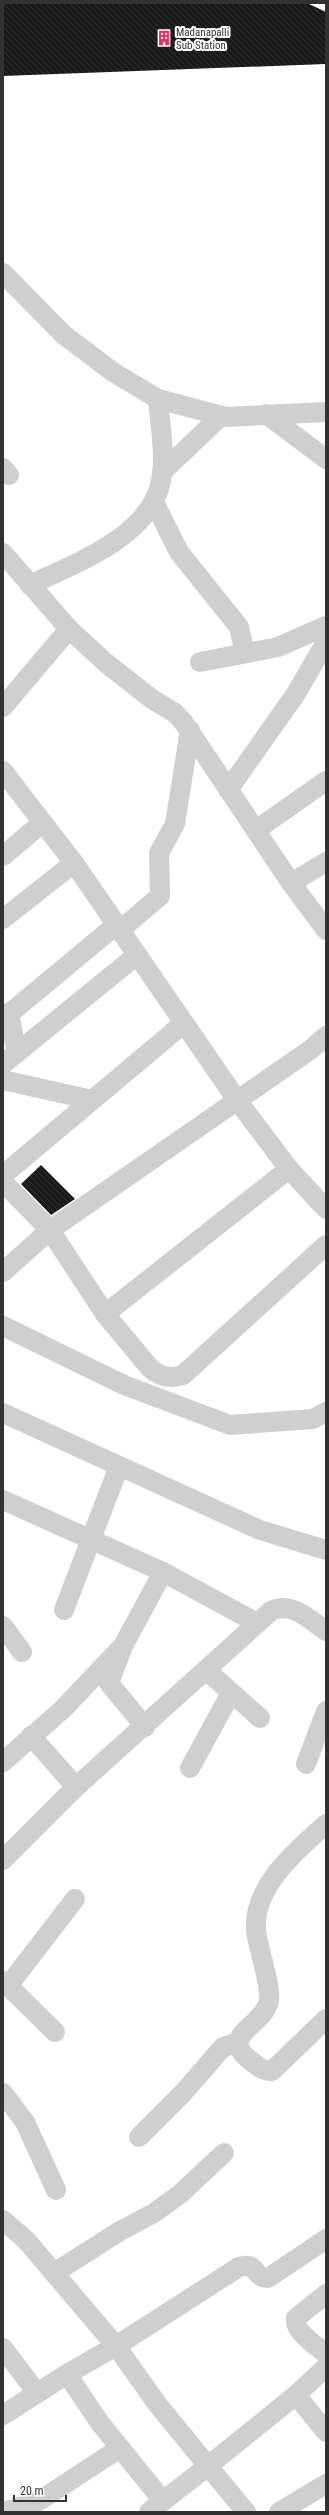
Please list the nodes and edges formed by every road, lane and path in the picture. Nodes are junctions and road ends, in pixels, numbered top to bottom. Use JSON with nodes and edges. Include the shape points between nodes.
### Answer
{"nodes":[{"id":1,"x":3,"y":273,"type":"edge"},
{"id":2,"x":158,"y":399,"type":"junction"},
{"id":3,"x":326,"y":412,"type":"edge"},
{"id":4,"x":266,"y":414,"type":"junction"},
{"id":5,"x":221,"y":416,"type":"junction"},
{"id":6,"x":326,"y":459,"type":"edge"},
{"id":7,"x":162,"y":472,"type":"junction"},
{"id":8,"x":154,"y":502,"type":"junction"},
{"id":9,"x":3,"y":553,"type":"edge"},
{"id":10,"x":30,"y":585,"type":"junction"},
{"id":11,"x":326,"y":626,"type":"edge"},
{"id":12,"x":69,"y":629,"type":"junction"},
{"id":13,"x":326,"y":642,"type":"edge"},
{"id":14,"x":245,"y":653,"type":"junction"},
{"id":15,"x":200,"y":662,"type":"dead end"},
{"id":16,"x":3,"y":707,"type":"edge"},
{"id":17,"x":190,"y":730,"type":"junction"},
{"id":18,"x":3,"y":772,"type":"edge"},
{"id":19,"x":326,"y":781,"type":"edge"},
{"id":20,"x":228,"y":790,"type":"junction"},
{"id":21,"x":42,"y":823,"type":"junction"},
{"id":22,"x":256,"y":830,"type":"junction"},
{"id":23,"x":3,"y":856,"type":"edge"},
{"id":24,"x":326,"y":862,"type":"edge"},
{"id":25,"x":74,"y":863,"type":"junction"},
{"id":26,"x":291,"y":883,"type":"junction"},
{"id":27,"x":3,"y":919,"type":"edge"},
{"id":28,"x":118,"y":928,"type":"junction"},
{"id":29,"x":326,"y":930,"type":"edge"},
{"id":30,"x":137,"y":955,"type":"junction"},
{"id":31,"x":6,"y":1014,"type":"edge"},
{"id":32,"x":183,"y":1024,"type":"junction"},
{"id":33,"x":326,"y":1036,"type":"edge"},
{"id":34,"x":10,"y":1058,"type":"edge"},
{"id":35,"x":3,"y":1080,"type":"edge"},
{"id":36,"x":92,"y":1100,"type":"junction"},
{"id":37,"x":237,"y":1100,"type":"junction"},
{"id":38,"x":7,"y":1168,"type":"edge"},
{"id":39,"x":289,"y":1169,"type":"junction"},
{"id":40,"x":3,"y":1182,"type":"edge"},
{"id":41,"x":326,"y":1210,"type":"edge"},
{"id":42,"x":50,"y":1230,"type":"junction"},
{"id":43,"x":326,"y":1245,"type":"edge"},
{"id":44,"x":3,"y":1272,"type":"edge"},
{"id":45,"x":105,"y":1314,"type":"junction"},
{"id":46,"x":3,"y":1326,"type":"edge"},
{"id":47,"x":326,"y":1412,"type":"edge"},
{"id":48,"x":3,"y":1413,"type":"edge"},
{"id":49,"x":119,"y":1466,"type":"junction"},
{"id":50,"x":3,"y":1500,"type":"edge"},
{"id":51,"x":92,"y":1541,"type":"junction"},
{"id":52,"x":324,"y":1544,"type":"edge"},
{"id":53,"x":163,"y":1572,"type":"junction"},
{"id":54,"x":64,"y":1610,"type":"dead end"},
{"id":55,"x":257,"y":1623,"type":"junction"},
{"id":56,"x":3,"y":1626,"type":"edge"},
{"id":57,"x":326,"y":1631,"type":"edge"},
{"id":58,"x":123,"y":1646,"type":"junction"},
{"id":59,"x":22,"y":1652,"type":"dead end"},
{"id":60,"x":206,"y":1670,"type":"junction"},
{"id":61,"x":231,"y":1692,"type":"junction"},
{"id":62,"x":326,"y":1711,"type":"edge"},
{"id":63,"x":260,"y":1718,"type":"dead end"},
{"id":64,"x":145,"y":1727,"type":"junction"},
{"id":65,"x":31,"y":1736,"type":"junction"},
{"id":66,"x":3,"y":1762,"type":"edge"},
{"id":67,"x":306,"y":1764,"type":"dead end"},
{"id":68,"x":190,"y":1768,"type":"dead end"},
{"id":69,"x":76,"y":1787,"type":"junction"},
{"id":70,"x":326,"y":1824,"type":"edge"},
{"id":71,"x":3,"y":1860,"type":"edge"},
{"id":72,"x":76,"y":1899,"type":"dead end"},
{"id":73,"x":6,"y":1984,"type":"edge"},
{"id":74,"x":326,"y":2019,"type":"edge"},
{"id":75,"x":55,"y":2032,"type":"dead end"},
{"id":76,"x":238,"y":2043,"type":"junction"},
{"id":77,"x":3,"y":2093,"type":"edge"},
{"id":78,"x":139,"y":2137,"type":"dead end"},
{"id":79,"x":224,"y":2153,"type":"dead end"},
{"id":80,"x":56,"y":2190,"type":"dead end"},
{"id":81,"x":3,"y":2220,"type":"edge"},
{"id":82,"x":326,"y":2238,"type":"edge"},
{"id":83,"x":54,"y":2273,"type":"junction"},
{"id":84,"x":326,"y":2294,"type":"edge"},
{"id":85,"x":116,"y":2346,"type":"junction"},
{"id":86,"x":3,"y":2348,"type":"edge"},
{"id":87,"x":326,"y":2354,"type":"edge"},
{"id":88,"x":326,"y":2367,"type":"edge"},
{"id":89,"x":67,"y":2374,"type":"junction"},
{"id":90,"x":36,"y":2393,"type":"junction"},
{"id":91,"x":296,"y":2395,"type":"junction"},
{"id":92,"x":3,"y":2415,"type":"edge"},
{"id":93,"x":326,"y":2432,"type":"edge"},
{"id":94,"x":120,"y":2448,"type":"junction"},
{"id":95,"x":208,"y":2466,"type":"junction"},
{"id":96,"x":326,"y":2484,"type":"edge"},
{"id":97,"x":156,"y":2506,"type":"edge"},
{"id":98,"x":4,"y":2512,"type":"edge"},
{"id":99,"x":246,"y":2512,"type":"edge"},
{"id":100,"x":279,"y":2512,"type":"edge"}],
"edges":[{"from":1,"to":2,"type":"street","via":[[64,335],[113,372]]},
{"from":2,"to":5,"type":"street"},
{"from":2,"to":7,"type":"street"},
{"from":3,"to":4,"type":"street"},
{"from":4,"to":5,"type":"street"},
{"from":4,"to":6,"type":"street"},
{"from":5,"to":7,"type":"street"},
{"from":7,"to":8,"type":"street"},
{"from":8,"to":10,"type":"street","via":[[141,521],[126,535]]},
{"from":8,"to":14,"type":"street","via":[[180,552],[239,626]]},
{"from":9,"to":10,"type":"street"},
{"from":10,"to":12,"type":"street"},
{"from":11,"to":14,"type":"street","via":[[278,647]]},
{"from":12,"to":16,"type":"street"},
{"from":12,"to":17,"type":"street","via":[[106,663],[152,699],[175,713]]},
{"from":13,"to":20,"type":"street","via":[[295,695]]},
{"from":14,"to":15,"type":"street"},
{"from":17,"to":20,"type":"street"},
{"from":17,"to":28,"type":"street","via":[[176,824],[159,853],[160,896]]},
{"from":18,"to":21,"type":"street"},
{"from":19,"to":22,"type":"street"},
{"from":20,"to":22,"type":"street"},
{"from":21,"to":23,"type":"street"},
{"from":21,"to":25,"type":"street"},
{"from":22,"to":26,"type":"street"},
{"from":24,"to":26,"type":"street"},
{"from":25,"to":27,"type":"street"},
{"from":25,"to":28,"type":"street"},
{"from":26,"to":29,"type":"street"},
{"from":28,"to":30,"type":"street"},
{"from":28,"to":31,"type":"street"},
{"from":30,"to":32,"type":"street"},
{"from":30,"to":34,"type":"street"},
{"from":31,"to":34,"type":"street"},
{"from":32,"to":36,"type":"street"},
{"from":32,"to":37,"type":"street"},
{"from":33,"to":37,"type":"street","via":[[310,1050]]},
{"from":35,"to":36,"type":"street"},
{"from":36,"to":38,"type":"street"},
{"from":37,"to":39,"type":"street"},
{"from":37,"to":42,"type":"street"},
{"from":39,"to":41,"type":"street"},
{"from":39,"to":45,"type":"street"},
{"from":40,"to":42,"type":"street"},
{"from":42,"to":44,"type":"street"},
{"from":42,"to":45,"type":"street"},
{"from":43,"to":45,"type":"street","via":[[183,1375],[172,1378],[158,1375]]},
{"from":46,"to":47,"type":"street","via":[[124,1384],[230,1425],[313,1419]]},
{"from":48,"to":49,"type":"street"},
{"from":49,"to":51,"type":"street"},
{"from":49,"to":52,"type":"street","via":[[260,1530]]},
{"from":50,"to":51,"type":"street"},
{"from":51,"to":53,"type":"street"},
{"from":51,"to":54,"type":"street"},
{"from":53,"to":55,"type":"street"},
{"from":53,"to":58,"type":"street"},
{"from":55,"to":57,"type":"street","via":[[279,1607],[300,1613]]},
{"from":55,"to":60,"type":"street"},
{"from":56,"to":59,"type":"street"},
{"from":58,"to":64,"type":"street","via":[[109,1683]]},
{"from":58,"to":65,"type":"street","via":[[63,1709]]},
{"from":60,"to":61,"type":"street"},
{"from":60,"to":64,"type":"street"},
{"from":61,"to":63,"type":"street"},
{"from":61,"to":68,"type":"street"},
{"from":62,"to":67,"type":"street"},
{"from":64,"to":69,"type":"street"},
{"from":65,"to":66,"type":"street"},
{"from":65,"to":69,"type":"street"},
{"from":69,"to":71,"type":"street"},
{"from":70,"to":76,"type":"street","via":[[272,1878],[261,1900],[256,1929],[269,2000],[264,2011]]},
{"from":72,"to":73,"type":"street"},
{"from":73,"to":75,"type":"street"},
{"from":74,"to":76,"type":"street","via":[[272,2071],[262,2069],[241,2053]]},
{"from":76,"to":78,"type":"street","via":[[222,2047],[183,2093]]},
{"from":77,"to":80,"type":"street","via":[[25,2122]]},
{"from":79,"to":83,"type":"street","via":[[180,2194],[154,2213],[120,2231]]},
{"from":81,"to":83,"type":"street","via":[[26,2240]]},
{"from":82,"to":85,"type":"street","via":[[268,2278],[247,2264],[239,2267]]},
{"from":83,"to":85,"type":"street"},
{"from":84,"to":87,"type":"street","via":[[296,2318],[295,2322],[298,2328]]},
{"from":85,"to":89,"type":"street"},
{"from":85,"to":95,"type":"street","via":[[158,2405]]},
{"from":86,"to":90,"type":"street"},
{"from":88,"to":91,"type":"street"},
{"from":89,"to":90,"type":"street"},
{"from":89,"to":94,"type":"street"},
{"from":90,"to":92,"type":"street"},
{"from":91,"to":93,"type":"street"},
{"from":91,"to":95,"type":"street"},
{"from":94,"to":97,"type":"street"},
{"from":94,"to":98,"type":"street","via":[[39,2501]]},
{"from":95,"to":97,"type":"street"},
{"from":95,"to":99,"type":"street"},
{"from":96,"to":100,"type":"street"}]}
